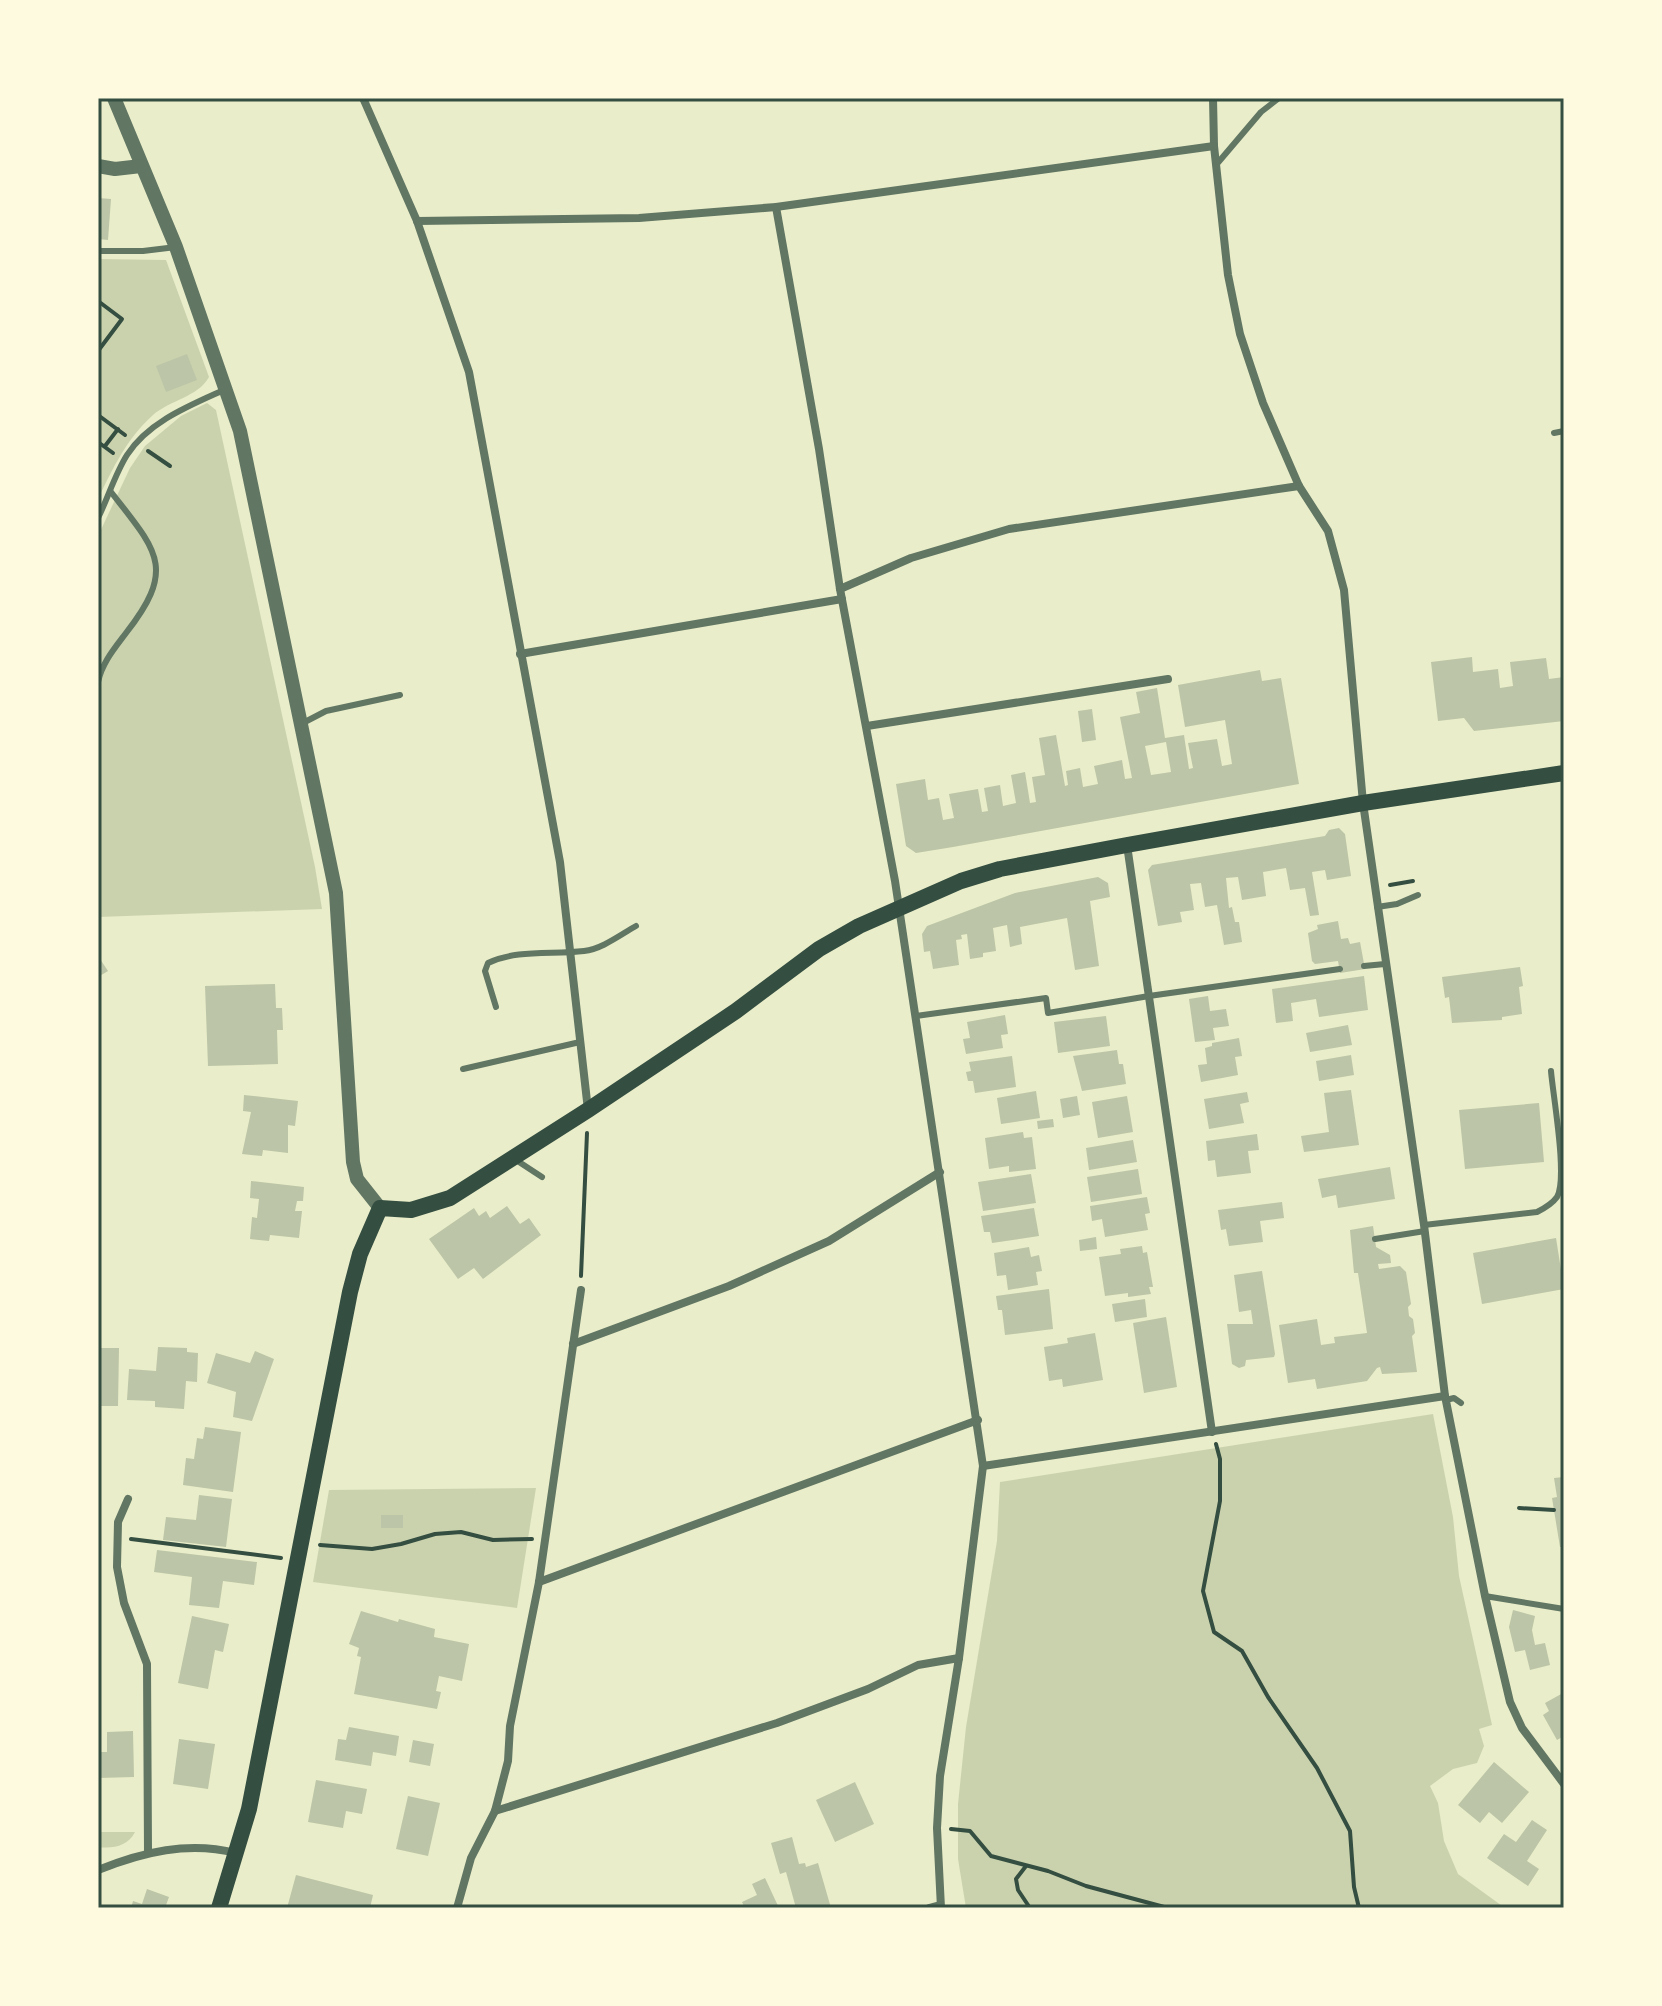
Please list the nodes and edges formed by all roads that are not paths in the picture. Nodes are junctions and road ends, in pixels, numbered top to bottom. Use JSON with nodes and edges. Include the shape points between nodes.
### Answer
{"nodes":[{"id":1,"x":114,"y":98,"type":"edge"},
{"id":2,"x":363,"y":98,"type":"edge"},
{"id":3,"x":1213,"y":98,"type":"edge"},
{"id":4,"x":1279,"y":98,"type":"edge"},
{"id":5,"x":1214,"y":146,"type":"junction"},
{"id":6,"x":1216,"y":165,"type":"junction"},
{"id":7,"x":98,"y":166,"type":"edge"},
{"id":8,"x":141,"y":166,"type":"junction"},
{"id":9,"x":776,"y":207,"type":"junction"},
{"id":10,"x":417,"y":221,"type":"junction"},
{"id":11,"x":176,"y":247,"type":"junction"},
{"id":12,"x":98,"y":251,"type":"edge"},
{"id":13,"x":226,"y":389,"type":"junction"},
{"id":14,"x":1564,"y":431,"type":"edge"},
{"id":15,"x":1554,"y":433,"type":"dead end"},
{"id":16,"x":1299,"y":486,"type":"junction"},
{"id":17,"x":111,"y":492,"type":"junction"},
{"id":18,"x":98,"y":518,"type":"edge"},
{"id":19,"x":841,"y":594,"type":"junction"},
{"id":20,"x":520,"y":654,"type":"junction"},
{"id":21,"x":1168,"y":679,"type":"dead end"},
{"id":22,"x":98,"y":682,"type":"edge"},
{"id":23,"x":400,"y":695,"type":"dead end"},
{"id":24,"x":301,"y":724,"type":"junction"},
{"id":25,"x":867,"y":726,"type":"junction"},
{"id":26,"x":1564,"y":773,"type":"edge"},
{"id":27,"x":1363,"y":803,"type":"junction"},
{"id":28,"x":1127,"y":845,"type":"junction"},
{"id":29,"x":1418,"y":895,"type":"dead end"},
{"id":30,"x":1377,"y":907,"type":"junction"},
{"id":31,"x":900,"y":908,"type":"junction"},
{"id":32,"x":636,"y":926,"type":"dead end"},
{"id":33,"x":570,"y":952,"type":"junction"},
{"id":34,"x":1385,"y":964,"type":"junction"},
{"id":35,"x":1364,"y":966,"type":"dead end"},
{"id":36,"x":1340,"y":969,"type":"dead end"},
{"id":37,"x":1149,"y":996,"type":"junction"},
{"id":38,"x":496,"y":1007,"type":"dead end"},
{"id":39,"x":916,"y":1016,"type":"junction"},
{"id":40,"x":580,"y":1042,"type":"junction"},
{"id":41,"x":463,"y":1069,"type":"dead end"},
{"id":42,"x":1551,"y":1071,"type":"dead end"},
{"id":43,"x":588,"y":1110,"type":"junction"},
{"id":44,"x":513,"y":1158,"type":"junction"},
{"id":45,"x":940,"y":1172,"type":"junction"},
{"id":46,"x":542,"y":1177,"type":"dead end"},
{"id":47,"x":380,"y":1208,"type":"junction"},
{"id":48,"x":1425,"y":1228,"type":"junction"},
{"id":49,"x":1375,"y":1239,"type":"dead end"},
{"id":50,"x":581,"y":1290,"type":"road end"},
{"id":51,"x":573,"y":1344,"type":"junction"},
{"id":52,"x":1447,"y":1400,"type":"junction"},
{"id":53,"x":1461,"y":1403,"type":"dead end"},
{"id":54,"x":978,"y":1420,"type":"junction"},
{"id":55,"x":1212,"y":1432,"type":"junction"},
{"id":56,"x":983,"y":1466,"type":"junction"},
{"id":57,"x":128,"y":1499,"type":"dead end"},
{"id":58,"x":539,"y":1582,"type":"junction"},
{"id":59,"x":1485,"y":1596,"type":"junction"},
{"id":60,"x":1564,"y":1609,"type":"edge"},
{"id":61,"x":959,"y":1658,"type":"junction"},
{"id":62,"x":1564,"y":1784,"type":"edge"},
{"id":63,"x":495,"y":1811,"type":"junction"},
{"id":64,"x":148,"y":1852,"type":"junction"},
{"id":65,"x":236,"y":1853,"type":"junction"},
{"id":66,"x":98,"y":1870,"type":"edge"},
{"id":67,"x":940,"y":1907,"type":"edge"},
{"id":68,"x":219,"y":1908,"type":"edge"},
{"id":69,"x":457,"y":1908,"type":"edge"},
{"id":70,"x":929,"y":1908,"type":"edge"}],
"edges":[{"from":1,"to":8,"type":"street"},
{"from":2,"to":10,"type":"street"},
{"from":3,"to":5,"type":"street"},
{"from":4,"to":6,"type":"lane"},
{"from":5,"to":6,"type":"street"},
{"from":5,"to":9,"type":"street"},
{"from":6,"to":16,"type":"street","via":[[1240,334]]},
{"from":7,"to":8,"type":"street"},
{"from":8,"to":11,"type":"street"},
{"from":9,"to":10,"type":"street","via":[[639,218]]},
{"from":9,"to":19,"type":"street"},
{"from":10,"to":20,"type":"street","via":[[469,372]]},
{"from":11,"to":12,"type":"lane"},
{"from":11,"to":13,"type":"street"},
{"from":13,"to":17,"type":"lane","via":[[144,435],[127,456]]},
{"from":13,"to":24,"type":"street","via":[[240,431]]},
{"from":14,"to":15,"type":"lane"},
{"from":16,"to":19,"type":"street","via":[[1009,529],[911,558]]},
{"from":16,"to":27,"type":"street","via":[[1328,531],[1344,590]]},
{"from":17,"to":18,"type":"lane"},
{"from":17,"to":22,"type":"lane","via":[[135,523],[157,566],[152,597],[108,657]]},
{"from":19,"to":20,"type":"street"},
{"from":19,"to":25,"type":"street"},
{"from":20,"to":33,"type":"street","via":[[560,862]]},
{"from":21,"to":25,"type":"street"},
{"from":23,"to":24,"type":"lane","via":[[326,711]]},
{"from":24,"to":47,"type":"street","via":[[336,893],[353,1162],[357,1179]]},
{"from":25,"to":31,"type":"street"},
{"from":26,"to":27,"type":"main road"},
{"from":27,"to":28,"type":"main road"},
{"from":27,"to":30,"type":"street"},
{"from":28,"to":31,"type":"main road","via":[[1000,869]]},
{"from":28,"to":37,"type":"street"},
{"from":29,"to":30,"type":"lane"},
{"from":30,"to":34,"type":"street"},
{"from":31,"to":39,"type":"street"},
{"from":31,"to":43,"type":"main road","via":[[819,949]]},
{"from":32,"to":33,"type":"lane","via":[[601,946]]},
{"from":33,"to":38,"type":"lane","via":[[488,963],[485,971]]},
{"from":33,"to":40,"type":"street"},
{"from":34,"to":35,"type":"lane"},
{"from":34,"to":48,"type":"street"},
{"from":36,"to":37,"type":"lane"},
{"from":37,"to":39,"type":"lane","via":[[1048,1013],[1046,998]]},
{"from":37,"to":55,"type":"street"},
{"from":39,"to":45,"type":"street"},
{"from":40,"to":41,"type":"lane"},
{"from":40,"to":43,"type":"street"},
{"from":42,"to":48,"type":"lane","via":[[1559,1195],[1537,1212]]},
{"from":43,"to":44,"type":"main road"},
{"from":44,"to":46,"type":"lane"},
{"from":44,"to":47,"type":"main road","via":[[450,1198],[411,1210]]},
{"from":45,"to":51,"type":"street","via":[[829,1241],[729,1286]]},
{"from":45,"to":54,"type":"street"},
{"from":47,"to":65,"type":"main road","via":[[350,1292]]},
{"from":48,"to":49,"type":"lane"},
{"from":48,"to":52,"type":"street"},
{"from":50,"to":51,"type":"street"},
{"from":51,"to":58,"type":"street"},
{"from":52,"to":53,"type":"lane"},
{"from":52,"to":55,"type":"street"},
{"from":52,"to":59,"type":"street"},
{"from":54,"to":56,"type":"street"},
{"from":54,"to":58,"type":"street"},
{"from":55,"to":56,"type":"street"},
{"from":56,"to":61,"type":"street"},
{"from":57,"to":64,"type":"street","via":[[118,1522],[117,1567],[147,1664]]},
{"from":58,"to":63,"type":"street"},
{"from":59,"to":60,"type":"lane"},
{"from":59,"to":62,"type":"street","via":[[1510,1702],[1522,1728]]},
{"from":61,"to":63,"type":"street","via":[[918,1665],[777,1723]]},
{"from":61,"to":67,"type":"street","via":[[940,1776]]},
{"from":63,"to":69,"type":"street","via":[[471,1858]]},
{"from":64,"to":65,"type":"street","via":[[203,1847]]},
{"from":64,"to":66,"type":"street"},
{"from":65,"to":68,"type":"main road"},
{"from":67,"to":70,"type":"street"}]}
